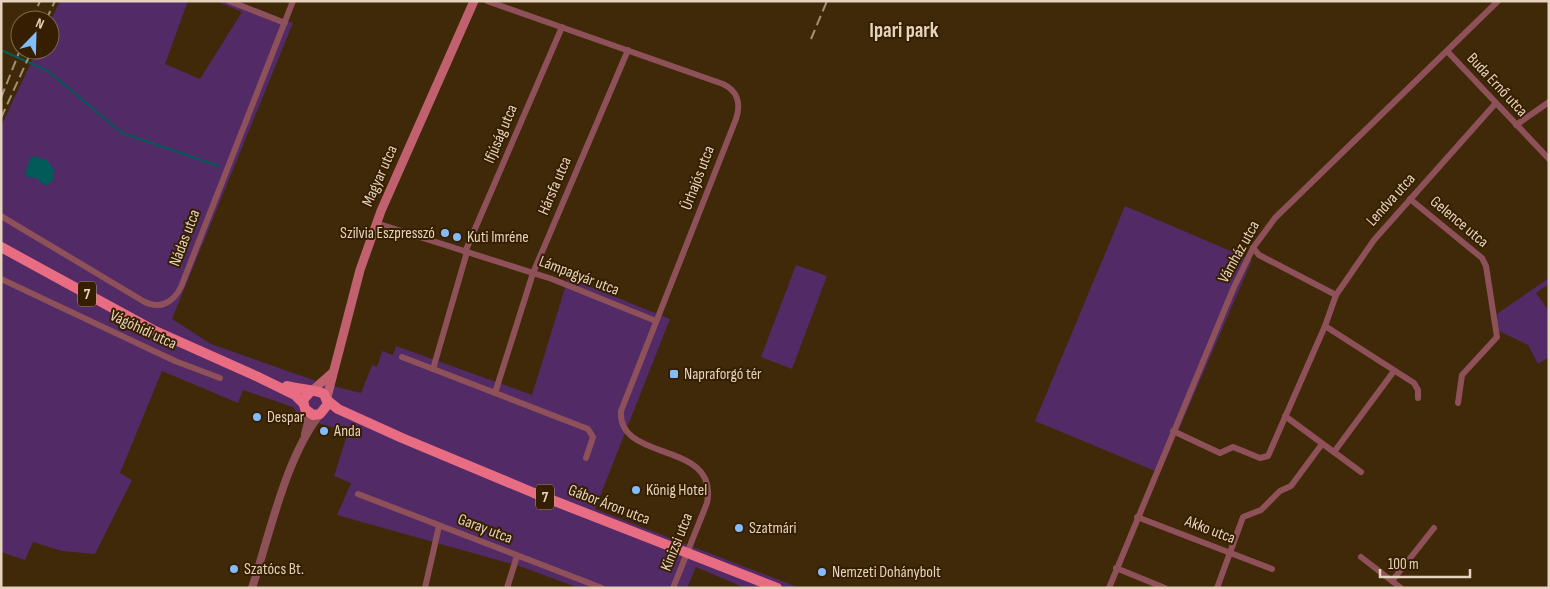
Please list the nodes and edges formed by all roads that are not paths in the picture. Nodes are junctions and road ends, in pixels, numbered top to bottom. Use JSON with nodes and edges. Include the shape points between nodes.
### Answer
{"nodes":[{"id":1,"x":229,"y":1,"type":"edge"},
{"id":2,"x":293,"y":1,"type":"edge"},
{"id":3,"x":474,"y":1,"type":"edge"},
{"id":4,"x":487,"y":1,"type":"edge"},
{"id":5,"x":1498,"y":1,"type":"edge"},
{"id":6,"x":285,"y":23,"type":"junction"},
{"id":7,"x":562,"y":27,"type":"junction"},
{"id":8,"x":628,"y":50,"type":"junction"},
{"id":9,"x":1447,"y":52,"type":"junction"},
{"id":10,"x":1549,"y":102,"type":"edge"},
{"id":11,"x":1495,"y":104,"type":"junction"},
{"id":12,"x":1516,"y":125,"type":"junction"},
{"id":13,"x":1549,"y":159,"type":"edge"},
{"id":14,"x":1410,"y":199,"type":"junction"},
{"id":15,"x":1,"y":216,"type":"edge"},
{"id":16,"x":376,"y":223,"type":"junction"},
{"id":17,"x":1,"y":247,"type":"edge"},
{"id":18,"x":1253,"y":248,"type":"junction"},
{"id":19,"x":466,"y":252,"type":"junction"},
{"id":20,"x":533,"y":273,"type":"junction"},
{"id":21,"x":1,"y":278,"type":"edge"},
{"id":22,"x":1336,"y":295,"type":"junction"},
{"id":23,"x":656,"y":321,"type":"junction"},
{"id":24,"x":1325,"y":326,"type":"junction"},
{"id":25,"x":402,"y":357,"type":"dead end"},
{"id":26,"x":433,"y":369,"type":"junction"},
{"id":27,"x":334,"y":370,"type":"junction"},
{"id":28,"x":1394,"y":371,"type":"junction"},
{"id":29,"x":256,"y":376,"type":"junction"},
{"id":30,"x":220,"y":378,"type":"dead end"},
{"id":31,"x":312,"y":391,"type":"junction"},
{"id":32,"x":495,"y":393,"type":"junction"},
{"id":33,"x":1418,"y":398,"type":"dead end"},
{"id":34,"x":327,"y":399,"type":"junction"},
{"id":35,"x":1458,"y":403,"type":"dead end"},
{"id":36,"x":305,"y":407,"type":"junction"},
{"id":37,"x":322,"y":413,"type":"junction"},
{"id":38,"x":1285,"y":416,"type":"junction"},
{"id":39,"x":1173,"y":431,"type":"junction"},
{"id":40,"x":402,"y":438,"type":"junction"},
{"id":41,"x":1322,"y":444,"type":"junction"},
{"id":42,"x":302,"y":446,"type":"junction"},
{"id":43,"x":1334,"y":452,"type":"junction"},
{"id":44,"x":586,"y":458,"type":"dead end"},
{"id":45,"x":1361,"y":472,"type":"dead end"},
{"id":46,"x":706,"y":477,"type":"joint"},
{"id":47,"x":358,"y":494,"type":"dead end"},
{"id":48,"x":1137,"y":517,"type":"junction"},
{"id":49,"x":439,"y":526,"type":"junction"},
{"id":50,"x":1434,"y":528,"type":"dead end"},
{"id":51,"x":688,"y":552,"type":"junction"},
{"id":52,"x":1230,"y":553,"type":"junction"},
{"id":53,"x":517,"y":556,"type":"junction"},
{"id":54,"x":1361,"y":557,"type":"dead end"},
{"id":55,"x":1116,"y":568,"type":"junction"},
{"id":56,"x":1272,"y":569,"type":"dead end"},
{"id":57,"x":1392,"y":581,"type":"junction"},
{"id":58,"x":588,"y":585,"type":"edge"},
{"id":59,"x":252,"y":588,"type":"edge"},
{"id":60,"x":425,"y":588,"type":"edge"},
{"id":61,"x":507,"y":588,"type":"edge"},
{"id":62,"x":602,"y":588,"type":"edge"},
{"id":63,"x":673,"y":588,"type":"edge"},
{"id":64,"x":777,"y":588,"type":"edge"},
{"id":65,"x":1109,"y":588,"type":"edge"},
{"id":66,"x":1164,"y":588,"type":"edge"},
{"id":67,"x":1217,"y":588,"type":"edge"},
{"id":68,"x":1401,"y":588,"type":"edge"}],
"edges":[{"from":1,"to":6,"type":"street"},
{"from":2,"to":6,"type":"street","name":"Nádas utca"},
{"from":3,"to":16,"type":"main road","name":"Magyar utca"},
{"from":4,"to":7,"type":"street","name":"Űrhajós utca"},
{"from":5,"to":9,"type":"street","name":"Vámház utca"},
{"from":6,"to":15,"type":"street","name":"Nádas utca","via":[[180,287],[170,301],[155,306],[143,301]]},
{"from":7,"to":8,"type":"street","name":"Űrhajós utca"},
{"from":7,"to":19,"type":"street","name":"Ifjúság utca"},
{"from":8,"to":20,"type":"street","name":"Hársfa utca"},
{"from":8,"to":23,"type":"street","name":"Űrhajós utca","via":[[723,84],[734,92],[739,105]]},
{"from":9,"to":11,"type":"street","name":"Buda Ernő utca"},
{"from":9,"to":18,"type":"street","name":"Vámház utca","via":[[1275,218]]},
{"from":10,"to":12,"type":"street"},
{"from":11,"to":12,"type":"street","name":"Buda Ernő utca"},
{"from":11,"to":14,"type":"street","name":"Lendva utca"},
{"from":12,"to":13,"type":"street","name":"Buda Ernő utca"},
{"from":14,"to":22,"type":"street","name":"Lendva utca","via":[[1374,240]]},
{"from":14,"to":35,"type":"street","name":"Gelence utca","via":[[1482,258],[1486,266],[1497,337],[1463,372]]},
{"from":16,"to":19,"type":"street","name":"Lámpagyár utca"},
{"from":16,"to":27,"type":"main road","name":"Magyar utca"},
{"from":17,"to":29,"type":"main road","number":"7","via":[[153,330]]},
{"from":18,"to":22,"type":"street","via":[[1259,255]]},
{"from":18,"to":39,"type":"street","name":"Vámház utca"},
{"from":19,"to":20,"type":"street","name":"Lámpagyár utca"},
{"from":19,"to":26,"type":"street","name":"Ifjúság utca"},
{"from":20,"to":23,"type":"street","name":"Lámpagyár utca"},
{"from":20,"to":32,"type":"street","name":"Hársfa utca"},
{"from":21,"to":30,"type":"street","name":"Vágóhídi utca"},
{"from":22,"to":24,"type":"street","name":"Lendva utca"},
{"from":23,"to":46,"type":"street","name":"Űrhajós utca","via":[[624,398],[622,426],[632,436],[691,464]]},
{"from":24,"to":28,"type":"street"},
{"from":24,"to":38,"type":"street","name":"Lendva utca"},
{"from":25,"to":26,"type":"street"},
{"from":26,"to":32,"type":"street"},
{"from":27,"to":31,"type":"main road"},
{"from":27,"to":34,"type":"main road","name":"Magyar utca"},
{"from":28,"to":33,"type":"street","via":[[1414,383]]},
{"from":28,"to":43,"type":"street"},
{"from":29,"to":31,"type":"main road","number":"7"},
{"from":29,"to":36,"type":"main road","number":"7","via":[[295,395]]},
{"from":31,"to":34,"type":"main road","number":"7","via":[[321,392]]},
{"from":31,"to":36,"type":"main road","via":[[304,397]]},
{"from":32,"to":44,"type":"street","via":[[588,429],[593,437]]},
{"from":34,"to":37,"type":"main road"},
{"from":34,"to":40,"type":"main road","name":"Gábor Áron utca","number":"7","via":[[338,409]]},
{"from":36,"to":37,"type":"main road","number":"7","via":[[313,415]]},
{"from":36,"to":42,"type":"street","via":[[308,422]]},
{"from":37,"to":40,"type":"main road","name":"Gábor Áron utca","number":"7"},
{"from":37,"to":42,"type":"street"},
{"from":38,"to":39,"type":"street","name":"Lendva utca","via":[[1269,453],[1262,458],[1234,447],[1220,453]]},
{"from":38,"to":41,"type":"street"},
{"from":39,"to":48,"type":"street","name":"Vámház utca"},
{"from":40,"to":51,"type":"main road","name":"Gábor Áron utca","number":"7"},
{"from":41,"to":43,"type":"street"},
{"from":41,"to":52,"type":"street","via":[[1291,486],[1280,491],[1262,509],[1244,517]]},
{"from":42,"to":59,"type":"street","via":[[274,513]]},
{"from":43,"to":45,"type":"street"},
{"from":46,"to":51,"type":"street","name":"Kinizsi utca","via":[[707,502]]},
{"from":47,"to":49,"type":"street","name":"Garay utca"},
{"from":48,"to":52,"type":"street","name":"Akko utca"},
{"from":48,"to":55,"type":"street","name":"Vámház utca"},
{"from":49,"to":53,"type":"street","name":"Garay utca"},
{"from":49,"to":60,"type":"street"},
{"from":50,"to":57,"type":"street"},
{"from":51,"to":63,"type":"street","name":"Kinizsi utca"},
{"from":51,"to":64,"type":"main road","name":"Gábor Áron utca","number":"7"},
{"from":52,"to":56,"type":"street","name":"Akko utca"},
{"from":52,"to":67,"type":"street"},
{"from":53,"to":58,"type":"street","name":"Garay utca"},
{"from":53,"to":61,"type":"street"},
{"from":54,"to":57,"type":"street"},
{"from":55,"to":65,"type":"street","name":"Vámház utca"},
{"from":55,"to":66,"type":"street"},
{"from":57,"to":68,"type":"street"},
{"from":58,"to":62,"type":"street","name":"Garay utca"}]}
